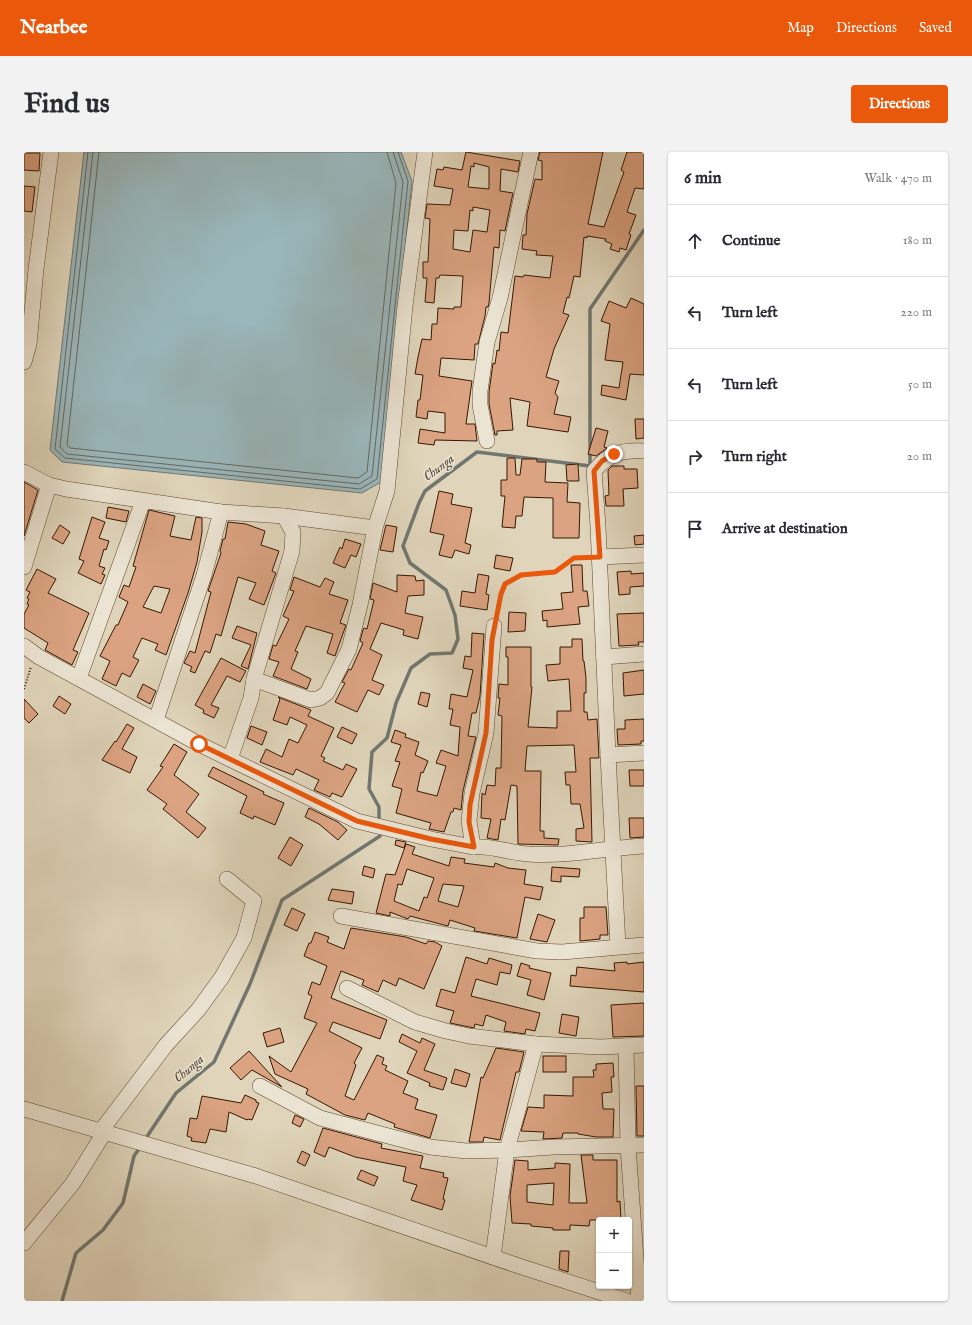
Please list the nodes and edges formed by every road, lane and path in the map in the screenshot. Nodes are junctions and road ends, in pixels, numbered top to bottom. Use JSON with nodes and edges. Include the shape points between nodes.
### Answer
{"nodes":[{"id":1,"x":51,"y":152,"type":"edge"},
{"id":2,"x":424,"y":152,"type":"edge"},
{"id":3,"x":531,"y":152,"type":"edge"},
{"id":4,"x":30,"y":268,"type":"edge"},
{"id":5,"x":24,"y":357,"type":"edge"},
{"id":6,"x":486,"y":441,"type":"dead end"},
{"id":7,"x":644,"y":451,"type":"edge"},
{"id":8,"x":24,"y":472,"type":"edge"},
{"id":9,"x":49,"y":485,"type":"junction"},
{"id":10,"x":143,"y":501,"type":"junction"},
{"id":11,"x":221,"y":512,"type":"junction"},
{"id":12,"x":284,"y":516,"type":"junction"},
{"id":13,"x":375,"y":528,"type":"junction"},
{"id":14,"x":644,"y":555,"type":"edge"},
{"id":15,"x":600,"y":557,"type":"junction"},
{"id":16,"x":24,"y":567,"type":"edge"},
{"id":17,"x":494,"y":626,"type":"joint"},
{"id":18,"x":24,"y":646,"type":"edge"},
{"id":19,"x":644,"y":654,"type":"edge"},
{"id":20,"x":39,"y":657,"type":"junction"},
{"id":21,"x":604,"y":657,"type":"junction"},
{"id":22,"x":79,"y":678,"type":"junction"},
{"id":23,"x":254,"y":679,"type":"junction"},
{"id":24,"x":24,"y":689,"type":"edge"},
{"id":25,"x":156,"y":720,"type":"junction"},
{"id":26,"x":644,"y":752,"type":"edge"},
{"id":27,"x":608,"y":755,"type":"junction"},
{"id":28,"x":230,"y":759,"type":"junction"},
{"id":29,"x":644,"y":846,"type":"edge"},
{"id":30,"x":474,"y":847,"type":"junction"},
{"id":31,"x":613,"y":848,"type":"junction"},
{"id":32,"x":227,"y":878,"type":"dead end"},
{"id":33,"x":341,"y":916,"type":"dead end"},
{"id":34,"x":644,"y":945,"type":"edge"},
{"id":35,"x":618,"y":946,"type":"junction"},
{"id":36,"x":347,"y":988,"type":"dead end"},
{"id":37,"x":536,"y":1044,"type":"junction"},
{"id":38,"x":644,"y":1045,"type":"edge"},
{"id":39,"x":626,"y":1046,"type":"junction"},
{"id":40,"x":260,"y":1086,"type":"dead end"},
{"id":41,"x":24,"y":1109,"type":"edge"},
{"id":42,"x":102,"y":1132,"type":"junction"},
{"id":43,"x":644,"y":1145,"type":"edge"},
{"id":44,"x":628,"y":1146,"type":"junction"},
{"id":45,"x":507,"y":1150,"type":"junction"},
{"id":46,"x":24,"y":1243,"type":"edge"},
{"id":47,"x":640,"y":1243,"type":"edge"},
{"id":48,"x":493,"y":1257,"type":"junction"},
{"id":49,"x":627,"y":1301,"type":"edge"},
{"id":50,"x":639,"y":1301,"type":"edge"}],
"edges":[{"from":1,"to":4,"type":"street"},
{"from":2,"to":13,"type":"street","via":[[405,306],[387,491]]},
{"from":3,"to":6,"type":"street","via":[[500,298],[486,342],[480,391]]},
{"from":4,"to":5,"type":"street","via":[[29,344]]},
{"from":7,"to":15,"type":"street","via":[[614,454],[602,461],[594,471]]},
{"from":8,"to":9,"type":"street"},
{"from":9,"to":10,"type":"street"},
{"from":9,"to":16,"type":"street"},
{"from":10,"to":11,"type":"street"},
{"from":10,"to":22,"type":"street"},
{"from":11,"to":12,"type":"street"},
{"from":11,"to":25,"type":"street","via":[[204,575]]},
{"from":12,"to":13,"type":"street"},
{"from":12,"to":23,"type":"street","via":[[293,532],[292,551]]},
{"from":13,"to":23,"type":"street","via":[[349,649],[327,693],[311,700]]},
{"from":14,"to":15,"type":"street"},
{"from":15,"to":17,"type":"path","via":[[574,558],[555,572],[526,574],[512,579],[505,584],[501,594]]},
{"from":15,"to":21,"type":"street"},
{"from":17,"to":30,"type":"street","via":[[486,733],[470,805],[469,822]]},
{"from":18,"to":20,"type":"street"},
{"from":19,"to":21,"type":"street"},
{"from":20,"to":22,"type":"street"},
{"from":20,"to":24,"type":"path","via":[[30,668]]},
{"from":21,"to":27,"type":"street"},
{"from":22,"to":25,"type":"street"},
{"from":23,"to":28,"type":"street","via":[[251,698]]},
{"from":25,"to":28,"type":"street"},
{"from":26,"to":27,"type":"street"},
{"from":27,"to":31,"type":"street"},
{"from":28,"to":30,"type":"street","via":[[357,821]]},
{"from":29,"to":31,"type":"street"},
{"from":30,"to":31,"type":"street","via":[[484,846],[528,854],[572,854]]},
{"from":31,"to":35,"type":"street"},
{"from":32,"to":42,"type":"street","via":[[254,901],[244,938],[222,977],[198,1010],[166,1044]]},
{"from":33,"to":35,"type":"street","via":[[537,951],[562,952]]},
{"from":34,"to":35,"type":"street"},
{"from":36,"to":37,"type":"street","via":[[415,1022],[431,1027],[469,1036]]},
{"from":37,"to":39,"type":"street"},
{"from":37,"to":45,"type":"street"},
{"from":38,"to":39,"type":"street"},
{"from":39,"to":44,"type":"street"},
{"from":40,"to":45,"type":"street","via":[[320,1118],[365,1130],[430,1146],[466,1151]]},
{"from":41,"to":42,"type":"street"},
{"from":42,"to":46,"type":"street","via":[[73,1182]]},
{"from":42,"to":48,"type":"street","via":[[256,1176]]},
{"from":43,"to":44,"type":"street"},
{"from":44,"to":45,"type":"street"},
{"from":44,"to":47,"type":"street"},
{"from":45,"to":48,"type":"street"},
{"from":47,"to":50,"type":"street"},
{"from":48,"to":49,"type":"street"}]}
